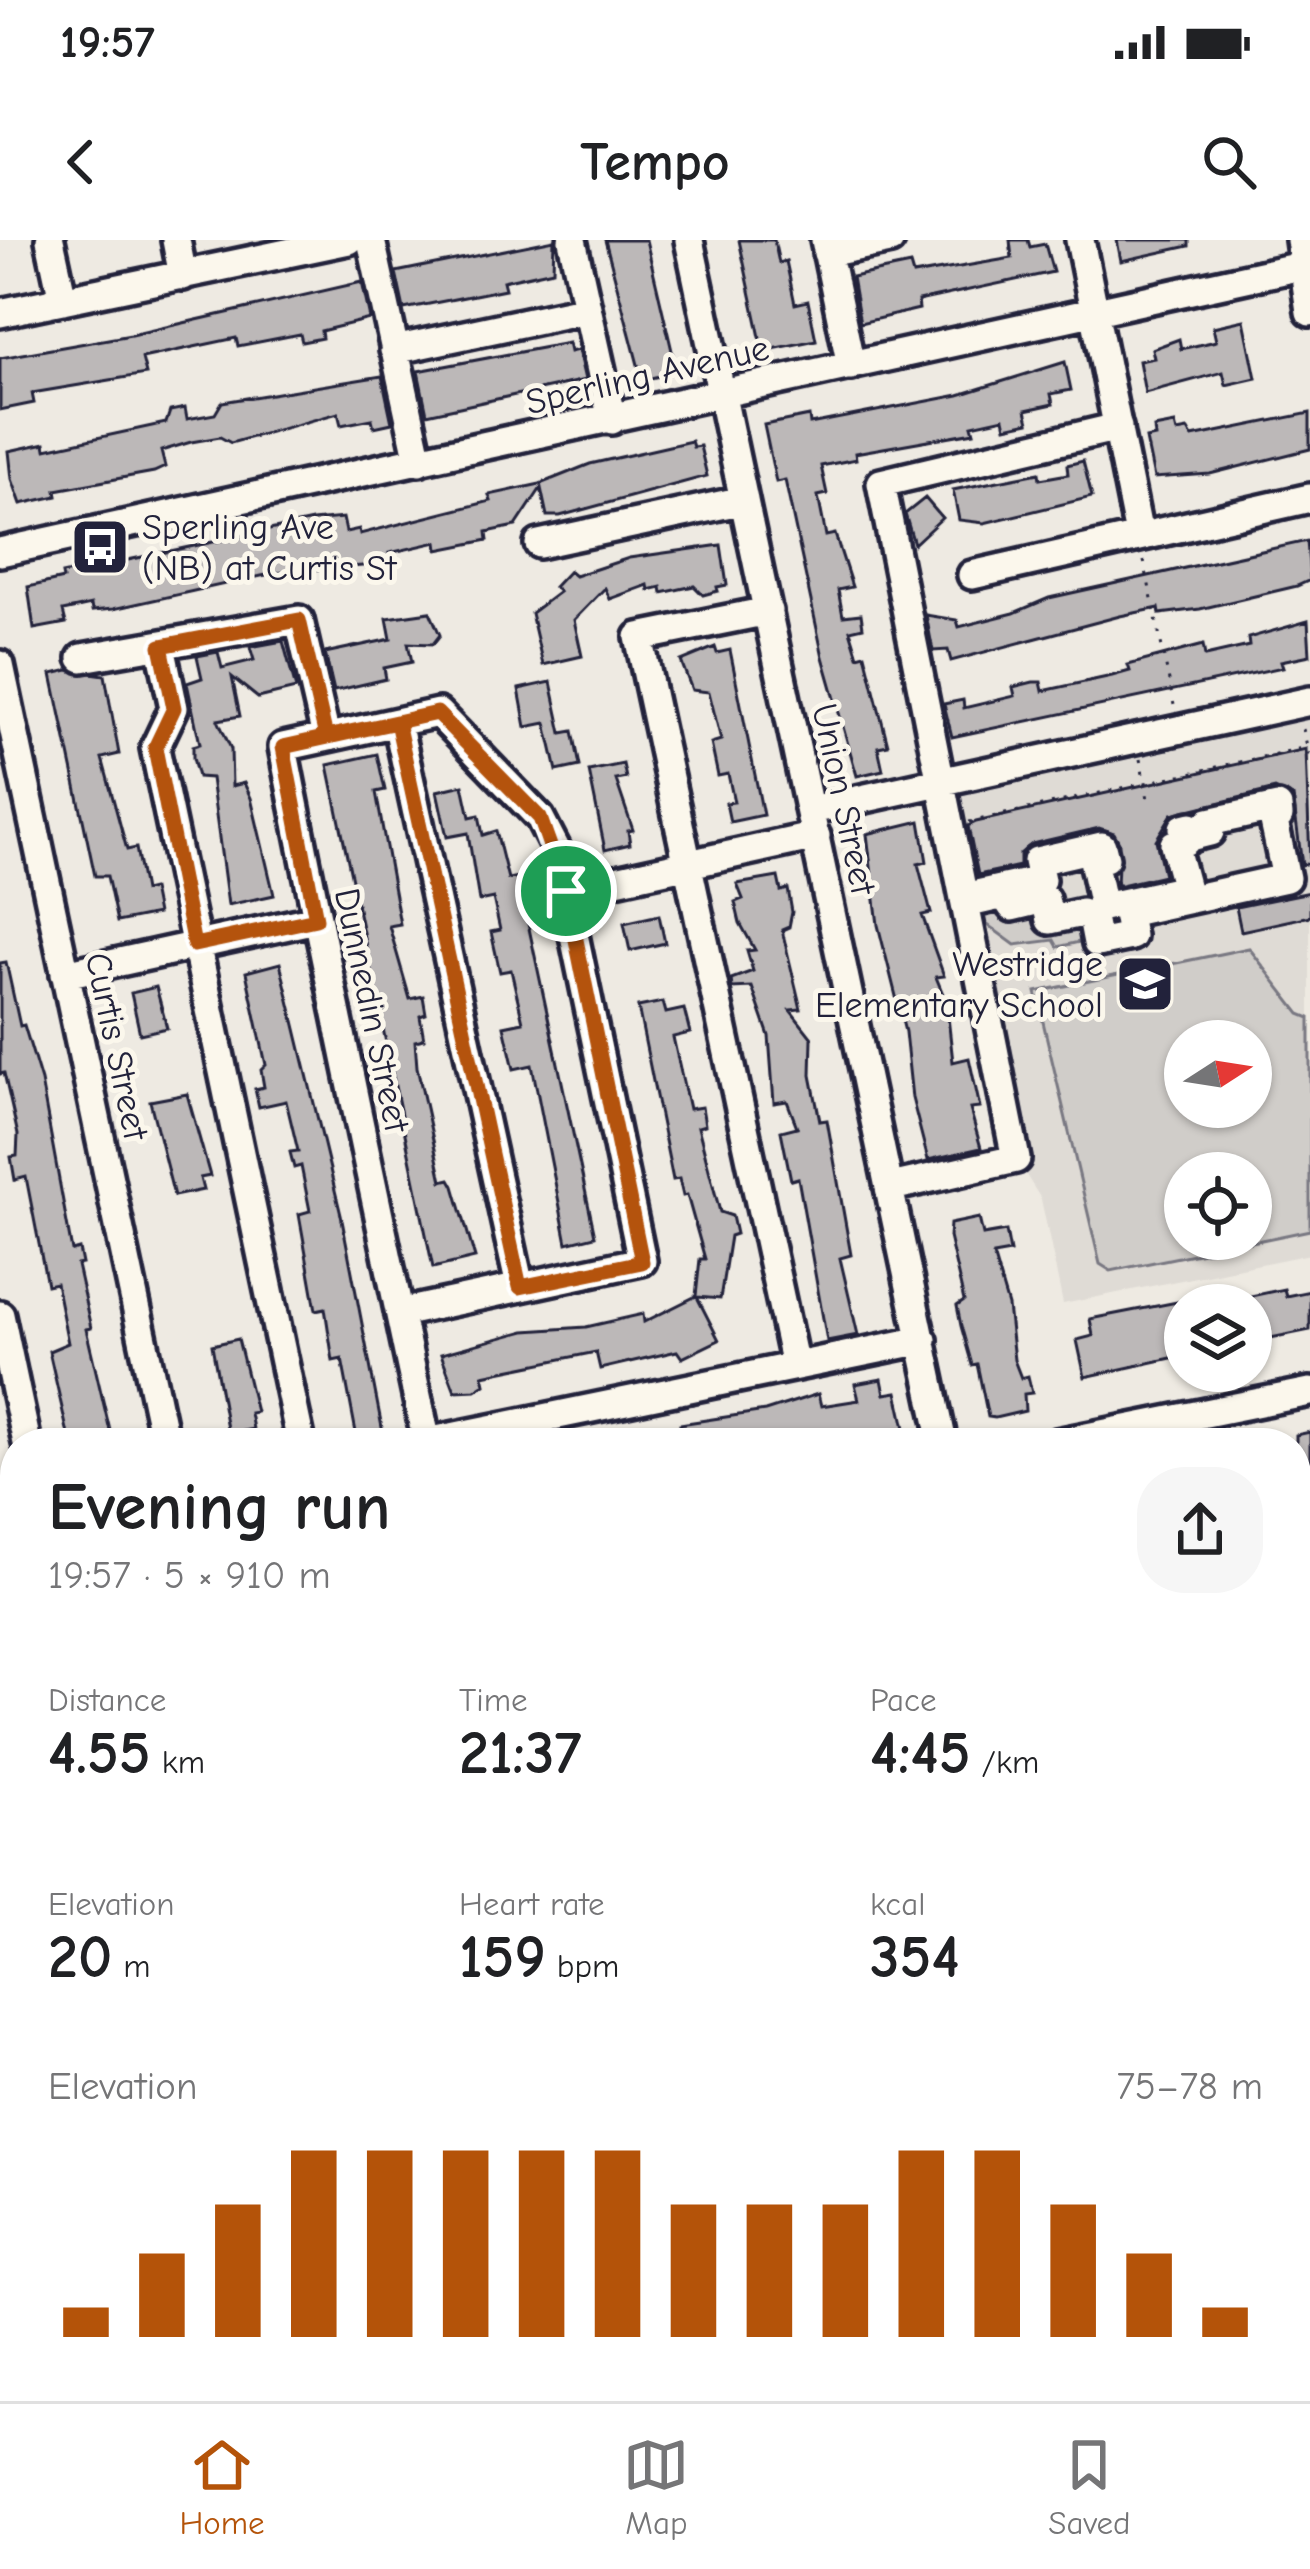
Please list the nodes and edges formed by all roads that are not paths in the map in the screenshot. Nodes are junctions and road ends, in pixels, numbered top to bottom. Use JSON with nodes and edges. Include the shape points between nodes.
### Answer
{"nodes":[{"id":1,"x":50,"y":240,"type":"edge"},
{"id":2,"x":176,"y":240,"type":"edge"},
{"id":3,"x":349,"y":240,"type":"edge"},
{"id":4,"x":371,"y":240,"type":"edge"},
{"id":5,"x":572,"y":240,"type":"edge"},
{"id":6,"x":689,"y":240,"type":"edge"},
{"id":7,"x":890,"y":240,"type":"edge"},
{"id":8,"x":1080,"y":240,"type":"edge"},
{"id":9,"x":826,"y":247,"type":"edge"},
{"id":10,"x":1303,"y":257,"type":"edge"},
{"id":11,"x":183,"y":276,"type":"junction"},
{"id":12,"x":62,"y":300,"type":"junction"},
{"id":13,"x":587,"y":309,"type":"junction"},
{"id":14,"x":1310,"y":312,"type":"edge"},
{"id":15,"x":0,"y":313,"type":"edge"},
{"id":16,"x":1094,"y":314,"type":"junction"},
{"id":17,"x":394,"y":350,"type":"junction"},
{"id":18,"x":851,"y":366,"type":"junction"},
{"id":19,"x":722,"y":394,"type":"junction"},
{"id":20,"x":612,"y":420,"type":"junction"},
{"id":21,"x":1118,"y":427,"type":"junction"},
{"id":22,"x":419,"y":461,"type":"junction"},
{"id":23,"x":1310,"y":498,"type":"edge"},
{"id":24,"x":744,"y":500,"type":"junction"},
{"id":25,"x":1139,"y":536,"type":"junction"},
{"id":26,"x":539,"y":544,"type":"dead end"},
{"id":27,"x":0,"y":552,"type":"edge"},
{"id":28,"x":972,"y":575,"type":"dead end"},
{"id":29,"x":768,"y":611,"type":"junction"},
{"id":30,"x":161,"y":646,"type":"junction"},
{"id":31,"x":82,"y":658,"type":"dead end"},
{"id":32,"x":0,"y":664,"type":"edge"},
{"id":33,"x":1306,"y":711,"type":"edge"},
{"id":34,"x":397,"y":722,"type":"junction"},
{"id":35,"x":326,"y":737,"type":"junction"},
{"id":36,"x":939,"y":782,"type":"junction"},
{"id":37,"x":813,"y":823,"type":"junction"},
{"id":38,"x":687,"y":865,"type":"junction"},
{"id":39,"x":1286,"y":878,"type":"joint"},
{"id":40,"x":566,"y":891,"type":"junction"},
{"id":41,"x":316,"y":919,"type":"junction"},
{"id":42,"x":194,"y":945,"type":"junction"},
{"id":43,"x":65,"y":974,"type":"junction"},
{"id":44,"x":891,"y":1187,"type":"junction"},
{"id":45,"x":520,"y":1287,"type":"junction"},
{"id":46,"x":400,"y":1313,"type":"junction"},
{"id":47,"x":0,"y":1315,"type":"edge"},
{"id":48,"x":923,"y":1340,"type":"junction"},
{"id":49,"x":795,"y":1366,"type":"junction"},
{"id":50,"x":1310,"y":1392,"type":"edge"},
{"id":51,"x":24,"y":1428,"type":"edge"},
{"id":52,"x":163,"y":1428,"type":"edge"},
{"id":53,"x":298,"y":1428,"type":"edge"},
{"id":54,"x":424,"y":1428,"type":"edge"},
{"id":55,"x":495,"y":1428,"type":"edge"},
{"id":56,"x":941,"y":1428,"type":"edge"},
{"id":57,"x":1131,"y":1428,"type":"edge"}],
"edges":[{"from":1,"to":12,"type":"street"},
{"from":2,"to":11,"type":"street"},
{"from":3,"to":11,"type":"street"},
{"from":4,"to":17,"type":"street"},
{"from":5,"to":13,"type":"street"},
{"from":6,"to":19,"type":"street","name":"Union Street"},
{"from":7,"to":9,"type":"street"},
{"from":8,"to":16,"type":"street"},
{"from":9,"to":18,"type":"street"},
{"from":10,"to":14,"type":"street"},
{"from":10,"to":16,"type":"street","name":"Sperling Avenue"},
{"from":11,"to":12,"type":"street"},
{"from":12,"to":15,"type":"street"},
{"from":13,"to":17,"type":"street"},
{"from":13,"to":20,"type":"street"},
{"from":16,"to":18,"type":"street","name":"Sperling Avenue"},
{"from":16,"to":21,"type":"street"},
{"from":17,"to":22,"type":"street"},
{"from":18,"to":19,"type":"street","name":"Sperling Avenue"},
{"from":19,"to":20,"type":"street","name":"Sperling Avenue"},
{"from":19,"to":24,"type":"street","name":"Union Street"},
{"from":20,"to":22,"type":"street","name":"Sperling Avenue"},
{"from":21,"to":25,"type":"street"},
{"from":21,"to":36,"type":"street","via":[[880,483]]},
{"from":22,"to":27,"type":"street","name":"Sperling Avenue"},
{"from":23,"to":25,"type":"street"},
{"from":24,"to":26,"type":"street"},
{"from":24,"to":29,"type":"street","name":"Union Street"},
{"from":25,"to":28,"type":"street"},
{"from":29,"to":37,"type":"street","name":"Union Street"},
{"from":29,"to":38,"type":"street","via":[[639,637]]},
{"from":30,"to":31,"type":"street"},
{"from":30,"to":35,"type":"street","via":[[299,620]]},
{"from":30,"to":42,"type":"street","via":[[174,708],[155,748]]},
{"from":32,"to":43,"type":"street","name":"Curtis Street"},
{"from":33,"to":36,"type":"street"},
{"from":34,"to":35,"type":"street","name":"Dunnedin Street"},
{"from":34,"to":40,"type":"street","name":"Dunnedin Street","via":[[437,713],[540,818]]},
{"from":34,"to":45,"type":"street"},
{"from":35,"to":41,"type":"street","name":"Dunnedin Street","via":[[283,747]]},
{"from":36,"to":37,"type":"street"},
{"from":36,"to":44,"type":"street","via":[[1016,1159]]},
{"from":37,"to":38,"type":"street"},
{"from":37,"to":44,"type":"street","name":"Union Street"},
{"from":38,"to":40,"type":"street"},
{"from":38,"to":49,"type":"street"},
{"from":39,"to":39,"type":"street","via":[[1277,807],[1209,822],[1210,832],[1194,836],[1191,826],[1183,828],[1186,842],[1174,844],[1186,889],[1103,907],[1093,860],[1105,858],[1102,846],[1037,861],[1041,880],[977,894],[978,901],[1004,895],[1012,907],[1045,899],[1050,920],[1092,917],[1097,943],[1131,936],[1127,913]]},
{"from":40,"to":45,"type":"street","via":[[642,1262]]},
{"from":41,"to":42,"type":"street"},
{"from":41,"to":46,"type":"street","name":"Dunnedin Street"},
{"from":42,"to":43,"type":"street"},
{"from":42,"to":53,"type":"street"},
{"from":43,"to":52,"type":"street","name":"Curtis Street"},
{"from":44,"to":48,"type":"street","name":"Union Street"},
{"from":45,"to":46,"type":"street"},
{"from":46,"to":54,"type":"street","name":"Dunnedin Street"},
{"from":47,"to":51,"type":"street"},
{"from":48,"to":49,"type":"street"},
{"from":48,"to":56,"type":"street","name":"Union Street"},
{"from":49,"to":55,"type":"street"},
{"from":50,"to":57,"type":"street"}]}
